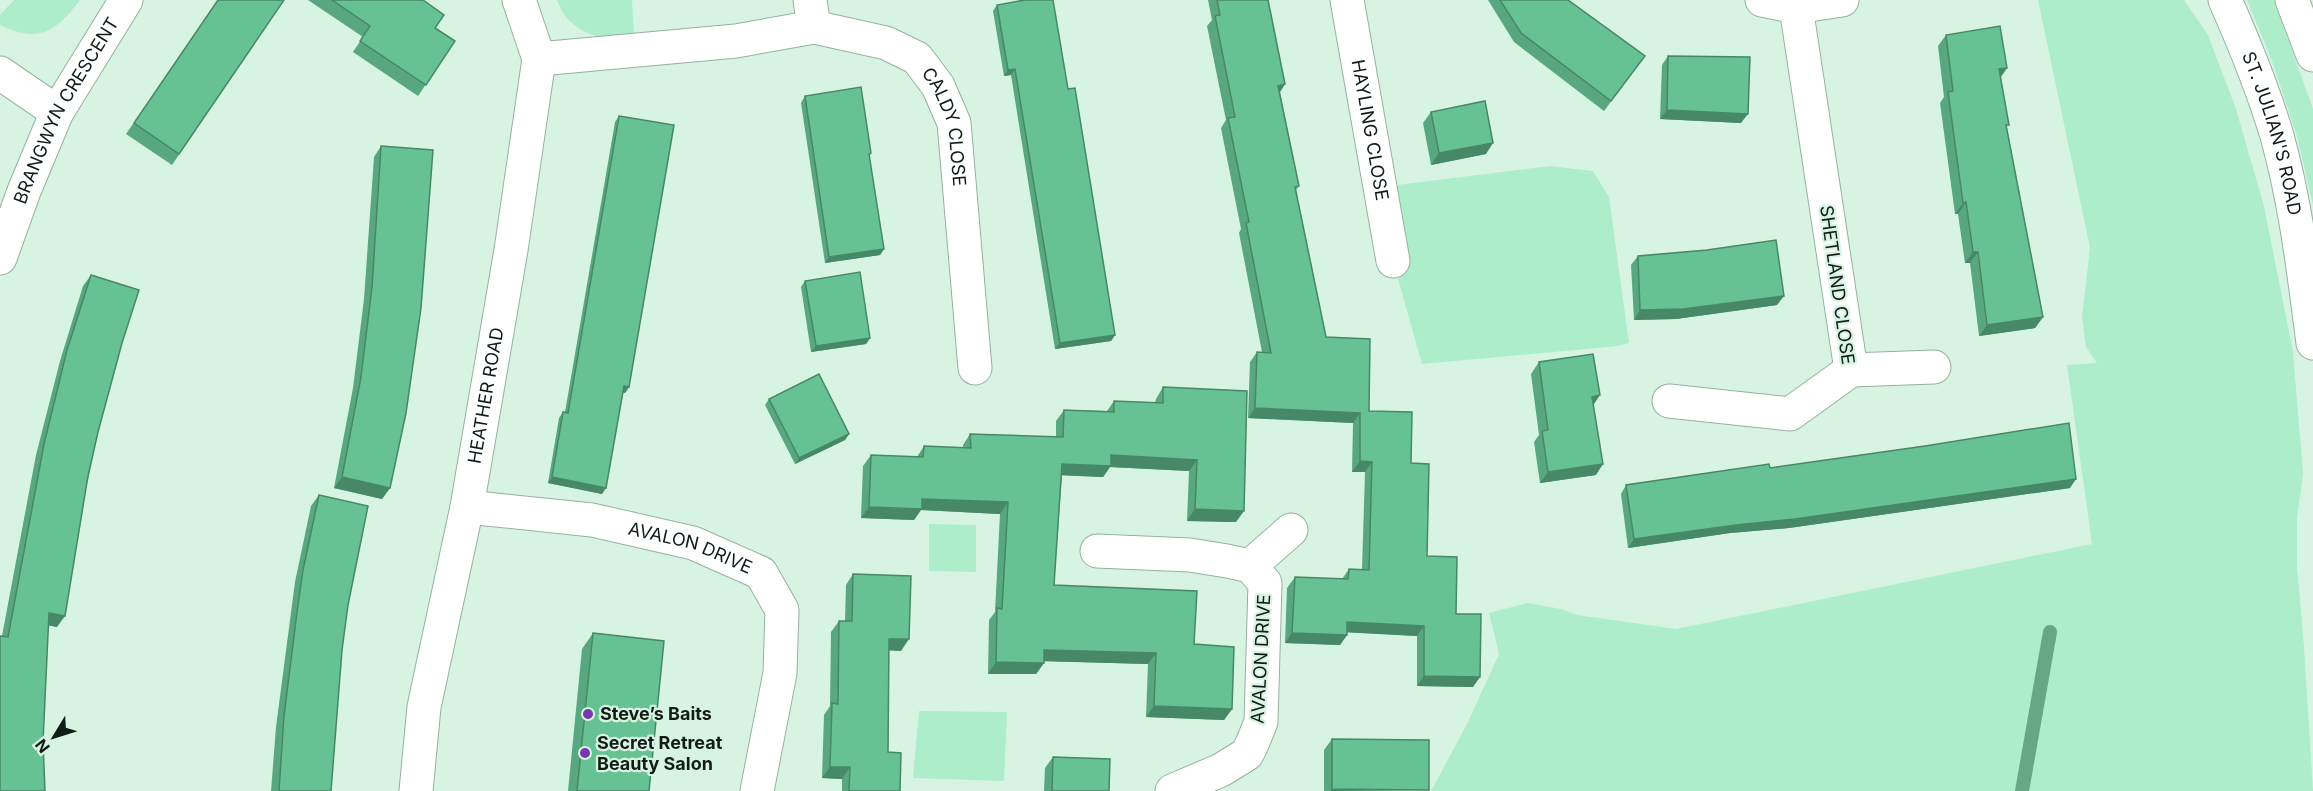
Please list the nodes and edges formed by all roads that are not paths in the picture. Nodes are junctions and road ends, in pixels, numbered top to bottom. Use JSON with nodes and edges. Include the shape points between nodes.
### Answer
{"nodes":[{"id":1,"x":126,"y":0,"type":"edge"},
{"id":2,"x":519,"y":0,"type":"edge"},
{"id":3,"x":1347,"y":0,"type":"edge"},
{"id":4,"x":1762,"y":0,"type":"edge"},
{"id":5,"x":1842,"y":0,"type":"edge"},
{"id":6,"x":2224,"y":0,"type":"edge"},
{"id":7,"x":2292,"y":0,"type":"edge"},
{"id":8,"x":1796,"y":7,"type":"junction"},
{"id":9,"x":812,"y":14,"type":"edge"},
{"id":10,"x":2313,"y":55,"type":"edge"},
{"id":11,"x":540,"y":58,"type":"junction"},
{"id":12,"x":0,"y":73,"type":"edge"},
{"id":13,"x":57,"y":112,"type":"junction"},
{"id":14,"x":0,"y":258,"type":"edge"},
{"id":15,"x":1393,"y":261,"type":"dead end"},
{"id":16,"x":2313,"y":343,"type":"edge"},
{"id":17,"x":1934,"y":367,"type":"dead end"},
{"id":18,"x":975,"y":368,"type":"dead end"},
{"id":19,"x":1851,"y":370,"type":"junction"},
{"id":20,"x":1669,"y":401,"type":"dead end"},
{"id":21,"x":467,"y":507,"type":"junction"},
{"id":22,"x":1291,"y":530,"type":"dead end"},
{"id":23,"x":1097,"y":551,"type":"dead end"},
{"id":24,"x":1250,"y":566,"type":"junction"},
{"id":25,"x":416,"y":791,"type":"edge"},
{"id":26,"x":757,"y":791,"type":"edge"},
{"id":27,"x":1172,"y":791,"type":"edge"}],
"edges":[{"from":1,"to":13,"type":"street","name":"BRANGWYN CRESCENT"},
{"from":2,"to":11,"type":"street","name":"HEATHER ROAD"},
{"from":3,"to":15,"type":"street","name":"HAYLING CLOSE"},
{"from":4,"to":8,"type":"street"},
{"from":5,"to":8,"type":"street"},
{"from":6,"to":16,"type":"street","name":"ST. JULIAN'S ROAD","via":[[2250,57],[2277,138],[2300,238]]},
{"from":7,"to":10,"type":"street"},
{"from":8,"to":19,"type":"street","name":"SHETLAND CLOSE"},
{"from":9,"to":11,"type":"street","name":"CALDY CLOSE","via":[[736,41]]},
{"from":9,"to":18,"type":"street","name":"CALDY CLOSE","via":[[917,58],[938,86],[954,123]]},
{"from":11,"to":21,"type":"street","name":"HEATHER ROAD"},
{"from":12,"to":13,"type":"street"},
{"from":13,"to":14,"type":"street","name":"BRANGWYN CRESCENT"},
{"from":17,"to":19,"type":"street"},
{"from":19,"to":20,"type":"street","name":"SHETLAND CLOSE","via":[[1790,414]]},
{"from":21,"to":25,"type":"street","name":"HEATHER ROAD","via":[[423,707]]},
{"from":21,"to":26,"type":"street","name":"AVALON DRIVE","via":[[603,522],[693,543],[761,573],[782,610],[780,673]]},
{"from":22,"to":24,"type":"street"},
{"from":23,"to":24,"type":"street","via":[[1190,555]]},
{"from":24,"to":27,"type":"street","name":"AVALON DRIVE","via":[[1265,583],[1261,722],[1247,754]]}]}
